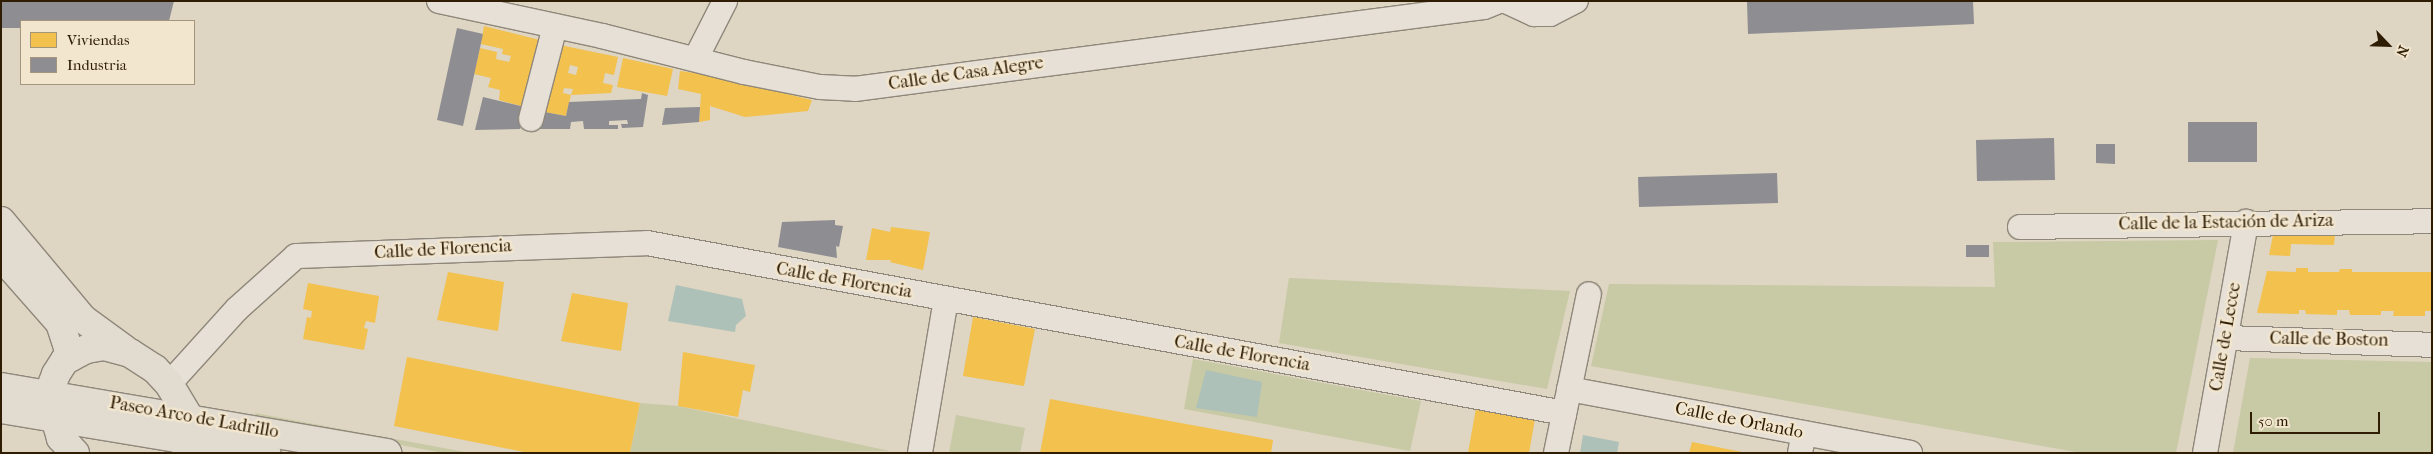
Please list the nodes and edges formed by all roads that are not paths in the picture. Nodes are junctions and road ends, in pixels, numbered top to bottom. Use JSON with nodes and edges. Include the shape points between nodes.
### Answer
{"nodes":[{"id":1,"x":439,"y":1,"type":"edge"},
{"id":2,"x":725,"y":1,"type":"edge"},
{"id":3,"x":1499,"y":1,"type":"edge"},
{"id":4,"x":1506,"y":1,"type":"edge"},
{"id":5,"x":1576,"y":1,"type":"edge"},
{"id":6,"x":555,"y":26,"type":"junction"},
{"id":7,"x":696,"y":58,"type":"junction"},
{"id":8,"x":531,"y":119,"type":"dead end"},
{"id":9,"x":1,"y":221,"type":"edge"},
{"id":10,"x":2432,"y":221,"type":"edge"},
{"id":11,"x":2246,"y":222,"type":"junction"},
{"id":12,"x":2020,"y":227,"type":"dead end"},
{"id":13,"x":1,"y":256,"type":"edge"},
{"id":14,"x":1589,"y":294,"type":"dead end"},
{"id":15,"x":946,"y":300,"type":"junction"},
{"id":16,"x":2226,"y":338,"type":"junction"},
{"id":17,"x":2432,"y":345,"type":"edge"},
{"id":18,"x":130,"y":352,"type":"junction"},
{"id":19,"x":71,"y":357,"type":"junction"},
{"id":20,"x":169,"y":384,"type":"junction"},
{"id":21,"x":1,"y":387,"type":"edge"},
{"id":22,"x":1569,"y":389,"type":"junction"},
{"id":23,"x":51,"y":406,"type":"junction"},
{"id":24,"x":1,"y":409,"type":"edge"},
{"id":25,"x":1564,"y":413,"type":"junction"},
{"id":26,"x":188,"y":436,"type":"edge"},
{"id":27,"x":1802,"y":443,"type":"edge"},
{"id":28,"x":75,"y":453,"type":"edge"},
{"id":29,"x":266,"y":453,"type":"edge"},
{"id":30,"x":387,"y":453,"type":"edge"},
{"id":31,"x":920,"y":453,"type":"edge"},
{"id":32,"x":1556,"y":453,"type":"edge"},
{"id":33,"x":1910,"y":453,"type":"edge"},
{"id":34,"x":2205,"y":453,"type":"edge"}],
"edges":[{"from":1,"to":6,"type":"street","name":"Calle de Casa Alegre"},
{"from":2,"to":7,"type":"street"},
{"from":3,"to":7,"type":"street","name":"Calle de Casa Alegre","via":[[1484,7],[855,88],[820,87]]},
{"from":4,"to":5,"type":"street","via":[[1534,14],[1550,14]]},
{"from":6,"to":7,"type":"street","name":"Calle de Casa Alegre"},
{"from":6,"to":8,"type":"street"},
{"from":9,"to":18,"type":"main road","via":[[83,319]]},
{"from":10,"to":11,"type":"street","name":"Calle de la Estación de Ariza"},
{"from":11,"to":12,"type":"street","name":"Calle de la Estación de Ariza"},
{"from":11,"to":16,"type":"street","name":"Calle de Lecce"},
{"from":13,"to":19,"type":"main road","via":[[60,322]]},
{"from":14,"to":22,"type":"street"},
{"from":15,"to":20,"type":"street","name":"Calle de Florencia","via":[[647,243],[296,256],[237,308]]},
{"from":15,"to":25,"type":"street","name":"Calle de Florencia"},
{"from":15,"to":31,"type":"street"},
{"from":16,"to":17,"type":"street","name":"Calle de Boston"},
{"from":16,"to":34,"type":"street","name":"Calle de Lecce"},
{"from":18,"to":19,"type":"main road","via":[[104,346]]},
{"from":18,"to":20,"type":"main road","via":[[155,369]]},
{"from":19,"to":23,"type":"main road","via":[[56,374]]},
{"from":20,"to":26,"type":"main road"},
{"from":21,"to":23,"type":"main road","name":"Paseo Arco de Ladrillo"},
{"from":22,"to":25,"type":"street"},
{"from":22,"to":27,"type":"street","name":"Calle de Orlando"},
{"from":23,"to":24,"type":"main road","name":"Paseo Arco de Ladrillo"},
{"from":23,"to":26,"type":"main road","name":"Paseo Arco de Ladrillo"},
{"from":23,"to":28,"type":"main road","via":[[61,438]]},
{"from":25,"to":32,"type":"street"},
{"from":26,"to":29,"type":"main road","name":"Paseo Arco de Ladrillo"},
{"from":26,"to":30,"type":"main road","name":"Paseo Arco de Ladrillo"},
{"from":27,"to":33,"type":"street","name":"Calle de Orlando"}]}
